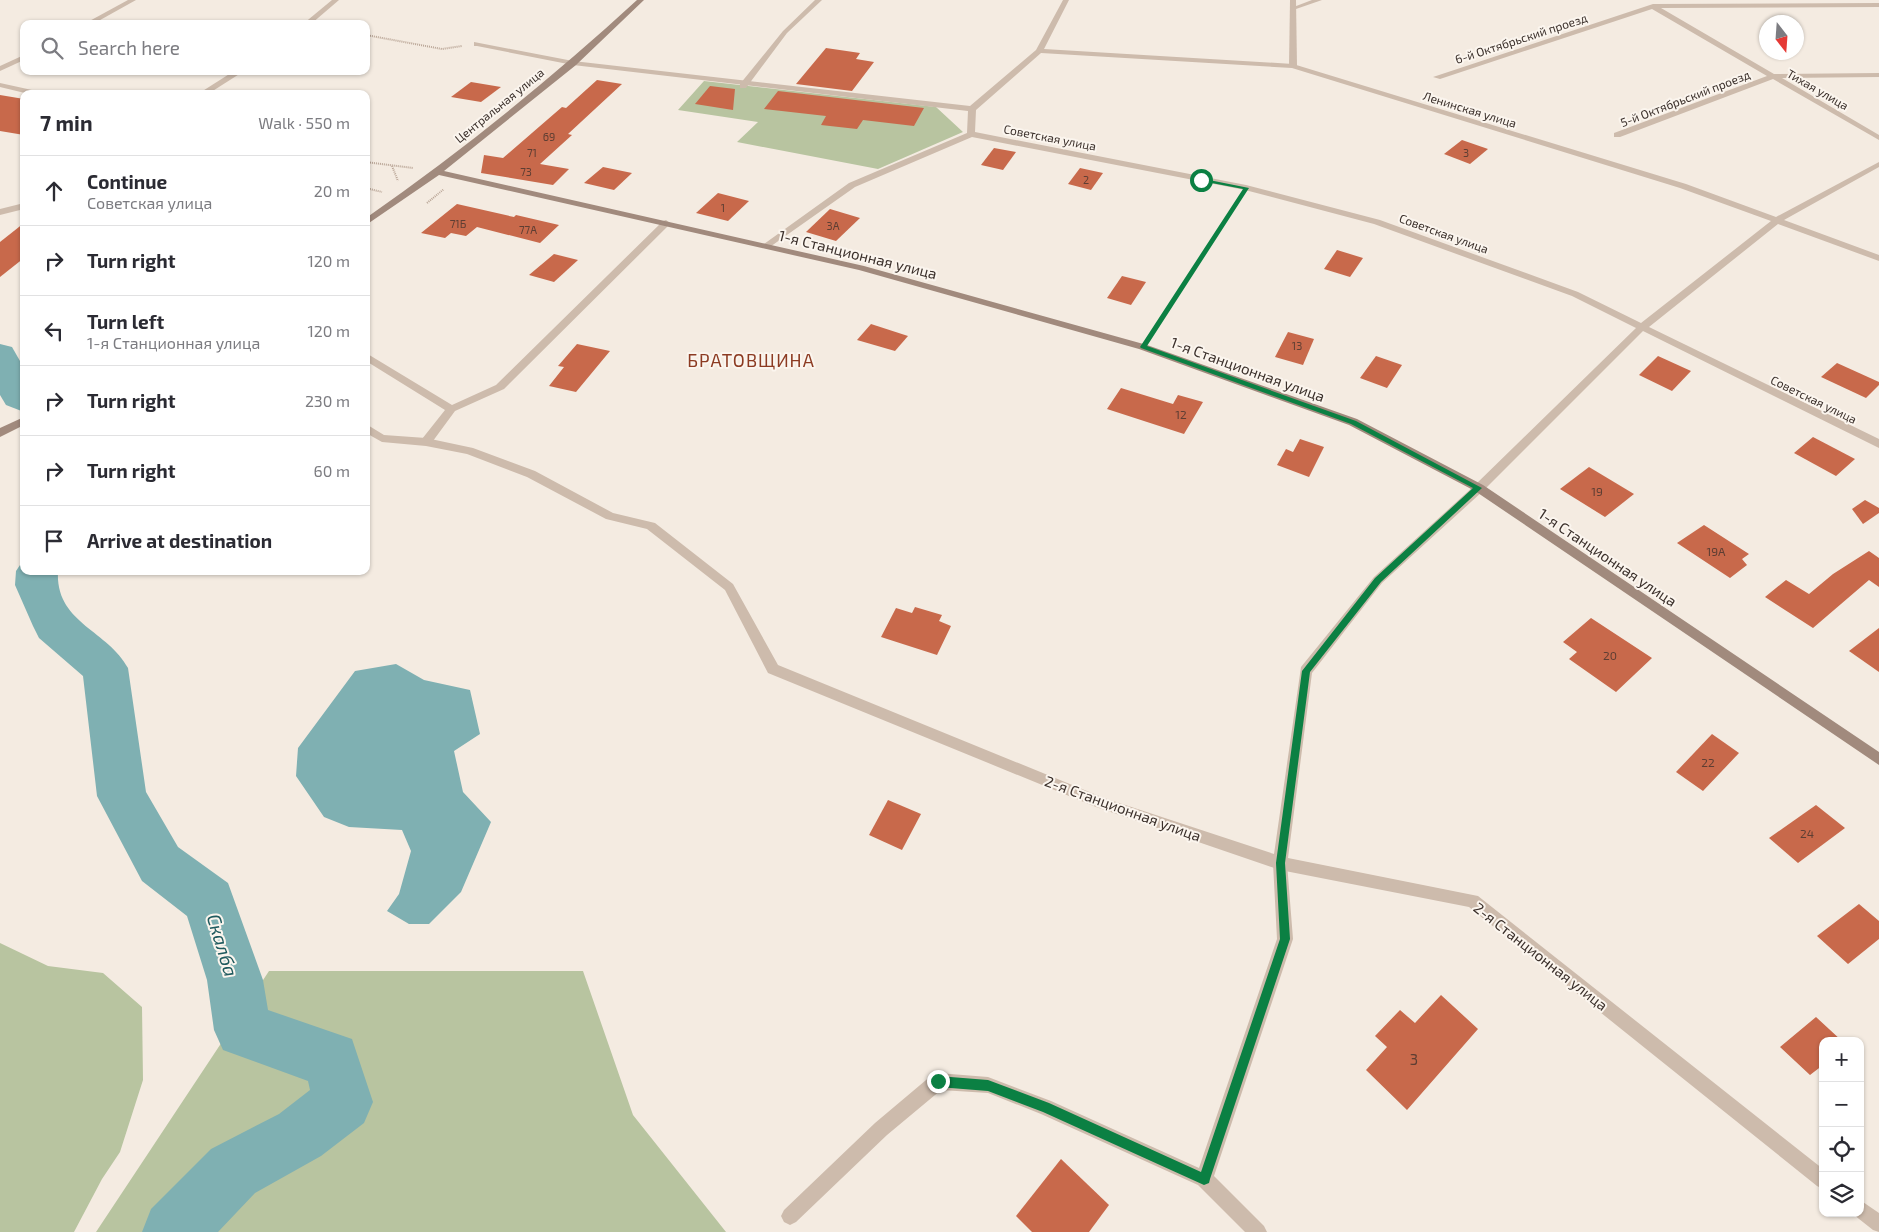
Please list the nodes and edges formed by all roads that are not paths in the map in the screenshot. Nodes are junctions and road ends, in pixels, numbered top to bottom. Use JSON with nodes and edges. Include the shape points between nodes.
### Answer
{"nodes":[{"id":1,"x":133,"y":0,"type":"edge"},
{"id":2,"x":336,"y":0,"type":"edge"},
{"id":3,"x":641,"y":0,"type":"edge"},
{"id":4,"x":819,"y":0,"type":"edge"},
{"id":5,"x":1066,"y":0,"type":"edge"},
{"id":6,"x":1319,"y":0,"type":"edge"},
{"id":7,"x":1642,"y":0,"type":"edge"},
{"id":8,"x":1293,"y":4,"type":"edge"},
{"id":9,"x":1879,"y":5,"type":"edge"},
{"id":10,"x":1653,"y":6,"type":"junction"},
{"id":11,"x":95,"y":20,"type":"edge"},
{"id":12,"x":311,"y":20,"type":"edge"},
{"id":13,"x":477,"y":44,"type":"road end"},
{"id":14,"x":1039,"y":51,"type":"junction"},
{"id":15,"x":20,"y":59,"type":"edge"},
{"id":16,"x":573,"y":63,"type":"junction"},
{"id":17,"x":1293,"y":66,"type":"junction"},
{"id":18,"x":0,"y":69,"type":"edge"},
{"id":19,"x":233,"y":75,"type":"edge"},
{"id":20,"x":1879,"y":75,"type":"edge"},
{"id":21,"x":1774,"y":76,"type":"junction"},
{"id":22,"x":1437,"y":77,"type":"dead end"},
{"id":23,"x":0,"y":85,"type":"edge"},
{"id":24,"x":743,"y":85,"type":"junction"},
{"id":25,"x":23,"y":90,"type":"edge"},
{"id":26,"x":209,"y":90,"type":"edge"},
{"id":27,"x":972,"y":109,"type":"junction"},
{"id":28,"x":971,"y":134,"type":"junction"},
{"id":29,"x":1617,"y":135,"type":"dead end"},
{"id":30,"x":1879,"y":138,"type":"edge"},
{"id":31,"x":1879,"y":164,"type":"edge"},
{"id":32,"x":438,"y":172,"type":"junction"},
{"id":33,"x":20,"y":207,"type":"edge"},
{"id":34,"x":0,"y":212,"type":"edge"},
{"id":35,"x":370,"y":219,"type":"edge"},
{"id":36,"x":1778,"y":220,"type":"junction"},
{"id":37,"x":666,"y":223,"type":"junction"},
{"id":38,"x":767,"y":246,"type":"junction"},
{"id":39,"x":1879,"y":258,"type":"edge"},
{"id":40,"x":1641,"y":328,"type":"junction"},
{"id":41,"x":370,"y":358,"type":"edge"},
{"id":42,"x":451,"y":409,"type":"junction"},
{"id":43,"x":20,"y":422,"type":"edge"},
{"id":44,"x":370,"y":430,"type":"edge"},
{"id":45,"x":0,"y":433,"type":"edge"},
{"id":46,"x":426,"y":442,"type":"junction"},
{"id":47,"x":1879,"y":444,"type":"edge"},
{"id":48,"x":1478,"y":488,"type":"junction"},
{"id":49,"x":1879,"y":758,"type":"edge"},
{"id":50,"x":1280,"y":863,"type":"junction"},
{"id":51,"x":1819,"y":1177,"type":"edge"},
{"id":52,"x":1204,"y":1179,"type":"junction"},
{"id":53,"x":1864,"y":1212,"type":"edge"},
{"id":54,"x":790,"y":1216,"type":"dead end"},
{"id":55,"x":1879,"y":1224,"type":"edge"},
{"id":56,"x":1258,"y":1232,"type":"edge"}],
"edges":[{"from":1,"to":11,"type":"street"},
{"from":2,"to":12,"type":"street"},
{"from":3,"to":16,"type":"main road","name":"Центральная улица"},
{"from":4,"to":24,"type":"street","via":[[785,32]]},
{"from":5,"to":14,"type":"street"},
{"from":6,"to":8,"type":"street"},
{"from":7,"to":10,"type":"street","name":"Тихая улица"},
{"from":8,"to":17,"type":"street"},
{"from":9,"to":10,"type":"street","name":"6-й Октябрьский проезд"},
{"from":10,"to":21,"type":"street","name":"Тихая улица"},
{"from":10,"to":22,"type":"street","name":"6-й Октябрьский проезд"},
{"from":13,"to":16,"type":"street"},
{"from":14,"to":17,"type":"street","name":"Ленинская улица"},
{"from":14,"to":27,"type":"street"},
{"from":15,"to":18,"type":"street"},
{"from":16,"to":24,"type":"street"},
{"from":16,"to":32,"type":"main road","name":"Центральная улица"},
{"from":17,"to":36,"type":"street","name":"Ленинская улица","via":[[1683,186]]},
{"from":19,"to":26,"type":"street"},
{"from":20,"to":21,"type":"street","name":"5-й Октябрьский проезд"},
{"from":21,"to":29,"type":"street","name":"5-й Октябрьский проезд"},
{"from":21,"to":30,"type":"street","name":"Тихая улица"},
{"from":23,"to":25,"type":"street"},
{"from":24,"to":27,"type":"street"},
{"from":27,"to":28,"type":"street"},
{"from":28,"to":38,"type":"street","via":[[852,185]]},
{"from":28,"to":40,"type":"street","name":"Советская улица","via":[[1246,188],[1377,222],[1575,294]]},
{"from":31,"to":36,"type":"street"},
{"from":32,"to":35,"type":"main road","name":"Центральная улица"},
{"from":32,"to":37,"type":"main road","name":"1-я Станционная улица"},
{"from":33,"to":34,"type":"street"},
{"from":36,"to":39,"type":"street","name":"Ленинская улица"},
{"from":36,"to":40,"type":"street"},
{"from":37,"to":38,"type":"main road","name":"1-я Станционная улица"},
{"from":37,"to":42,"type":"street","via":[[500,387]]},
{"from":38,"to":48,"type":"main road","name":"1-я Станционная улица","via":[[861,268],[1143,347],[1353,422]]},
{"from":40,"to":47,"type":"street","name":"Советская улица"},
{"from":40,"to":48,"type":"street"},
{"from":41,"to":42,"type":"street"},
{"from":42,"to":46,"type":"street"},
{"from":43,"to":45,"type":"main road"},
{"from":44,"to":46,"type":"street","name":"2-я Станционная улица","via":[[382,438]]},
{"from":46,"to":50,"type":"street","name":"2-я Станционная улица","via":[[469,451],[531,474],[610,516],[651,526],[729,587],[773,668],[1101,803]]},
{"from":48,"to":49,"type":"main road","name":"1-я Станционная улица"},
{"from":48,"to":50,"type":"street","via":[[1378,580],[1306,671]]},
{"from":50,"to":51,"type":"street","name":"2-я Станционная улица","via":[[1473,901]]},
{"from":50,"to":52,"type":"street","via":[[1285,939]]},
{"from":52,"to":54,"type":"street","via":[[1045,1107],[988,1085],[938,1081],[881,1129]]},
{"from":52,"to":56,"type":"street"},
{"from":53,"to":55,"type":"street"}]}
